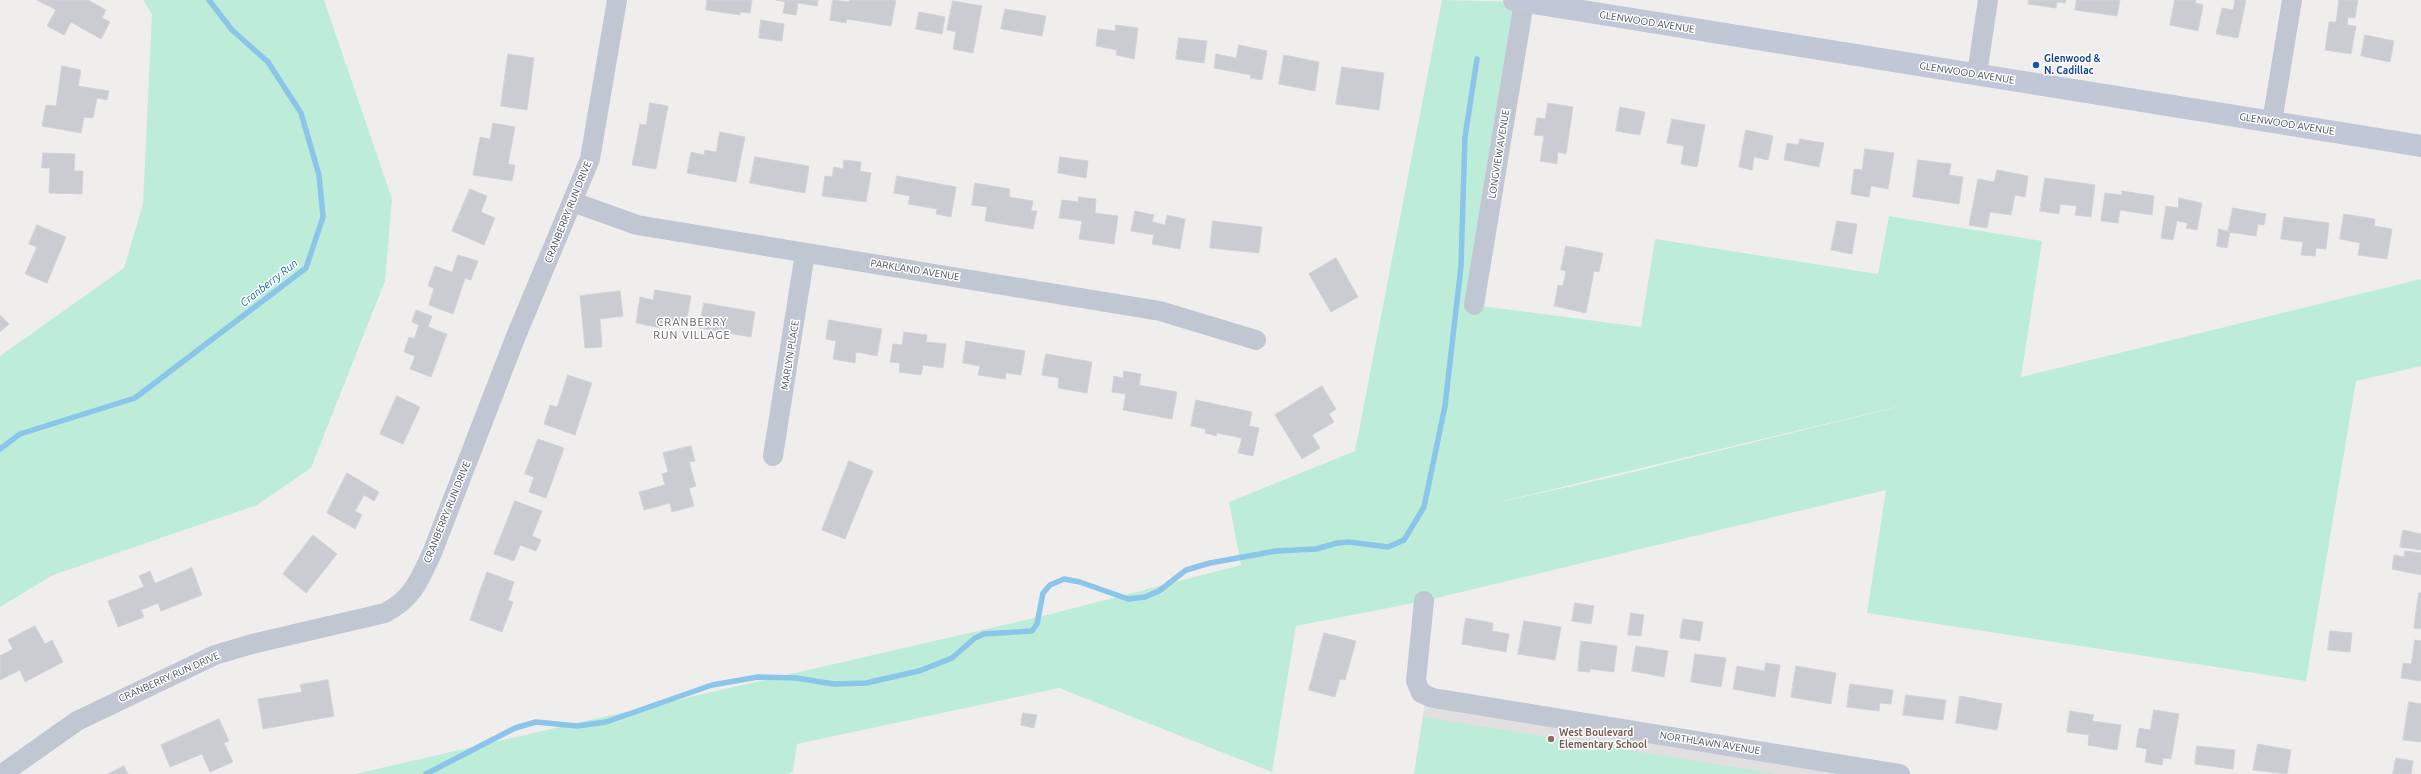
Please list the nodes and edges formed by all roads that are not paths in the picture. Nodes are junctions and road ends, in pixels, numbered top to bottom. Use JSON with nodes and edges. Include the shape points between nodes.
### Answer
{"nodes":[{"id":1,"x":617,"y":0,"type":"edge"},
{"id":2,"x":1988,"y":0,"type":"edge"},
{"id":3,"x":2292,"y":0,"type":"edge"},
{"id":4,"x":1519,"y":1,"type":"edge"},
{"id":5,"x":1977,"y":74,"type":"junction"},
{"id":6,"x":2272,"y":122,"type":"junction"},
{"id":7,"x":2421,"y":146,"type":"edge"},
{"id":8,"x":573,"y":202,"type":"junction"},
{"id":9,"x":805,"y":253,"type":"junction"},
{"id":10,"x":1474,"y":305,"type":"dead end"},
{"id":11,"x":1256,"y":340,"type":"dead end"},
{"id":12,"x":773,"y":456,"type":"dead end"},
{"id":13,"x":1424,"y":601,"type":"dead end"},
{"id":14,"x":2,"y":774,"type":"edge"},
{"id":15,"x":1900,"y":774,"type":"edge"}],
"edges":[{"from":1,"to":8,"type":"street","name":"CRANBERRY RUN DRIVE","via":[[590,158]]},
{"from":2,"to":5,"type":"street"},
{"from":3,"to":6,"type":"street"},
{"from":4,"to":5,"type":"street","name":"GLENWOOD AVENUE"},
{"from":4,"to":10,"type":"street","name":"LONGVIEW AVENUE"},
{"from":5,"to":6,"type":"street","name":"GLENWOOD AVENUE"},
{"from":6,"to":7,"type":"street","name":"GLENWOOD AVENUE"},
{"from":8,"to":9,"type":"street","name":"PARKLAND AVENUE","via":[[637,225]]},
{"from":8,"to":14,"type":"street","name":"CRANBERRY RUN DRIVE","via":[[516,336],[432,553],[408,598],[384,613],[215,655],[77,721]]},
{"from":9,"to":11,"type":"street","name":"PARKLAND AVENUE","via":[[1160,311]]},
{"from":9,"to":12,"type":"street","name":"MARLYN PLACE"},
{"from":13,"to":15,"type":"street","name":"NORTHLAWN AVENUE","via":[[1416,681],[1421,693],[1426,695],[1471,705]]}]}
